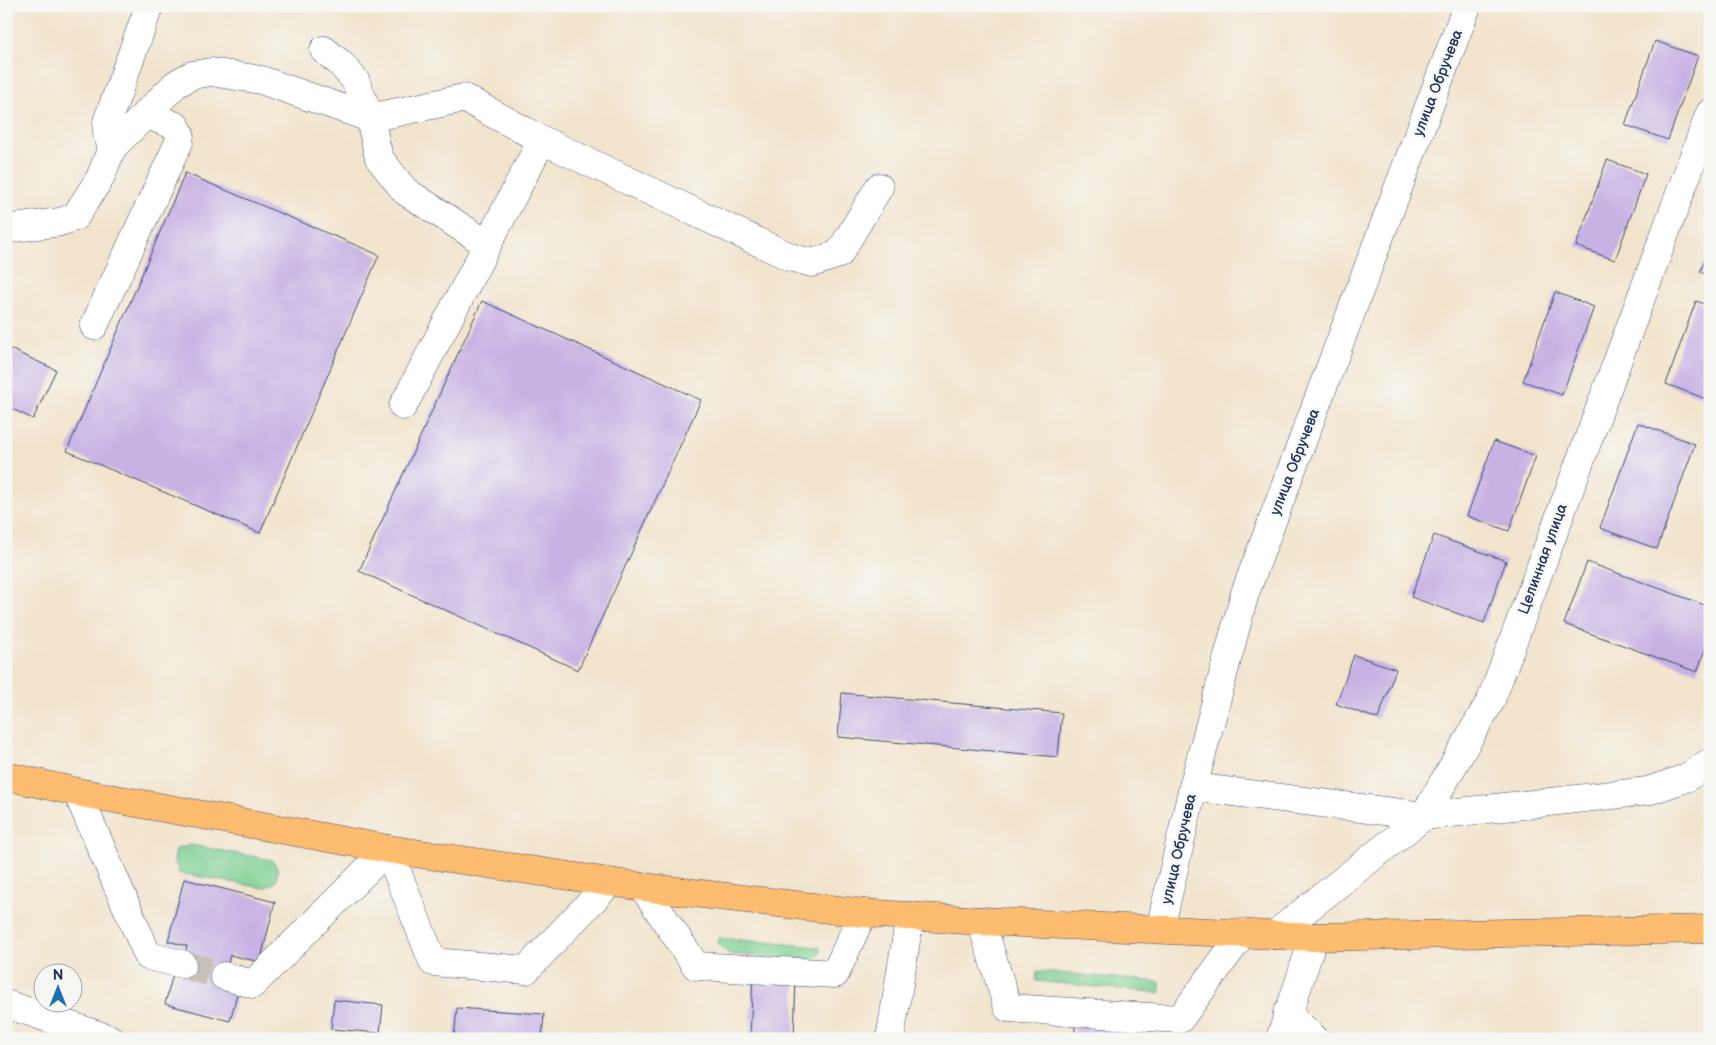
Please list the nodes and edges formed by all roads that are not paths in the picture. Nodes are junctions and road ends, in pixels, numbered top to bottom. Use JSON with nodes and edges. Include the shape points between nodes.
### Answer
{"nodes":[{"id":1,"x":1467,"y":6,"type":"edge"},
{"id":2,"x":148,"y":7,"type":"edge"},
{"id":3,"x":324,"y":50,"type":"dead end"},
{"id":4,"x":1710,"y":113,"type":"edge"},
{"id":5,"x":145,"y":114,"type":"junction"},
{"id":6,"x":370,"y":118,"type":"junction"},
{"id":7,"x":542,"y":140,"type":"junction"},
{"id":8,"x":112,"y":148,"type":"junction"},
{"id":9,"x":879,"y":187,"type":"dead end"},
{"id":10,"x":6,"y":229,"type":"edge"},
{"id":11,"x":487,"y":244,"type":"junction"},
{"id":12,"x":94,"y":326,"type":"dead end"},
{"id":13,"x":403,"y":406,"type":"dead end"},
{"id":14,"x":1710,"y":762,"type":"edge"},
{"id":15,"x":6,"y":776,"type":"edge"},
{"id":16,"x":1193,"y":787,"type":"junction"},
{"id":17,"x":77,"y":792,"type":"junction"},
{"id":18,"x":1424,"y":816,"type":"junction"},
{"id":19,"x":388,"y":849,"type":"junction"},
{"id":20,"x":610,"y":882,"type":"junction"},
{"id":21,"x":643,"y":887,"type":"junction"},
{"id":22,"x":864,"y":913,"type":"junction"},
{"id":23,"x":910,"y":916,"type":"junction"},
{"id":24,"x":982,"y":921,"type":"junction"},
{"id":25,"x":1160,"y":929,"type":"junction"},
{"id":26,"x":1710,"y":929,"type":"edge"},
{"id":27,"x":1243,"y":934,"type":"junction"},
{"id":28,"x":1274,"y":935,"type":"junction"},
{"id":29,"x":1314,"y":937,"type":"junction"},
{"id":30,"x":182,"y":964,"type":"tunnel mouth"},
{"id":31,"x":224,"y":976,"type":"tunnel mouth"},
{"id":32,"x":6,"y":1004,"type":"edge"},
{"id":33,"x":1285,"y":1029,"type":"edge"},
{"id":34,"x":110,"y":1039,"type":"edge"},
{"id":35,"x":890,"y":1039,"type":"edge"},
{"id":36,"x":1315,"y":1039,"type":"edge"}],
"edges":[{"from":1,"to":16,"type":"street","name":"улица Обручева","via":[[1245,593]]},
{"from":2,"to":8,"type":"street","via":[[107,122],[106,133]]},
{"from":3,"to":6,"type":"street","via":[[355,80]]},
{"from":4,"to":18,"type":"street","name":"Целинная улица","via":[[1491,700]]},
{"from":5,"to":6,"type":"street","via":[[176,84],[192,75],[212,72],[261,80]]},
{"from":5,"to":8,"type":"street"},
{"from":5,"to":12,"type":"street","via":[[176,126],[179,142]]},
{"from":6,"to":7,"type":"street","via":[[464,98]]},
{"from":6,"to":11,"type":"street","via":[[379,158],[405,191]]},
{"from":7,"to":9,"type":"street","via":[[790,257],[812,263],[838,254]]},
{"from":7,"to":11,"type":"street"},
{"from":8,"to":10,"type":"street","via":[[100,178],[75,217]]},
{"from":11,"to":13,"type":"street"},
{"from":14,"to":18,"type":"street","via":[[1686,778],[1648,790]]},
{"from":15,"to":17,"type":"highway"},
{"from":16,"to":18,"type":"street"},
{"from":16,"to":25,"type":"street","name":"улица Обручева"},
{"from":17,"to":19,"type":"highway"},
{"from":17,"to":30,"type":"street","via":[[148,956]]},
{"from":18,"to":28,"type":"street","name":"Целинная улица"},
{"from":19,"to":20,"type":"highway"},
{"from":19,"to":20,"type":"street","via":[[433,962],[526,970]]},
{"from":19,"to":31,"type":"street","via":[[253,984]]},
{"from":20,"to":21,"type":"highway"},
{"from":21,"to":22,"type":"highway"},
{"from":21,"to":22,"type":"street","via":[[696,966],[835,974]]},
{"from":22,"to":23,"type":"highway"},
{"from":23,"to":24,"type":"highway"},
{"from":23,"to":35,"type":"street"},
{"from":24,"to":25,"type":"highway"},
{"from":24,"to":27,"type":"street","via":[[1008,1008],[1180,1019]]},
{"from":25,"to":27,"type":"highway"},
{"from":26,"to":29,"type":"highway"},
{"from":27,"to":28,"type":"highway"},
{"from":28,"to":29,"type":"highway"},
{"from":29,"to":33,"type":"street"},
{"from":32,"to":34,"type":"street"},
{"from":33,"to":36,"type":"street"}]}
